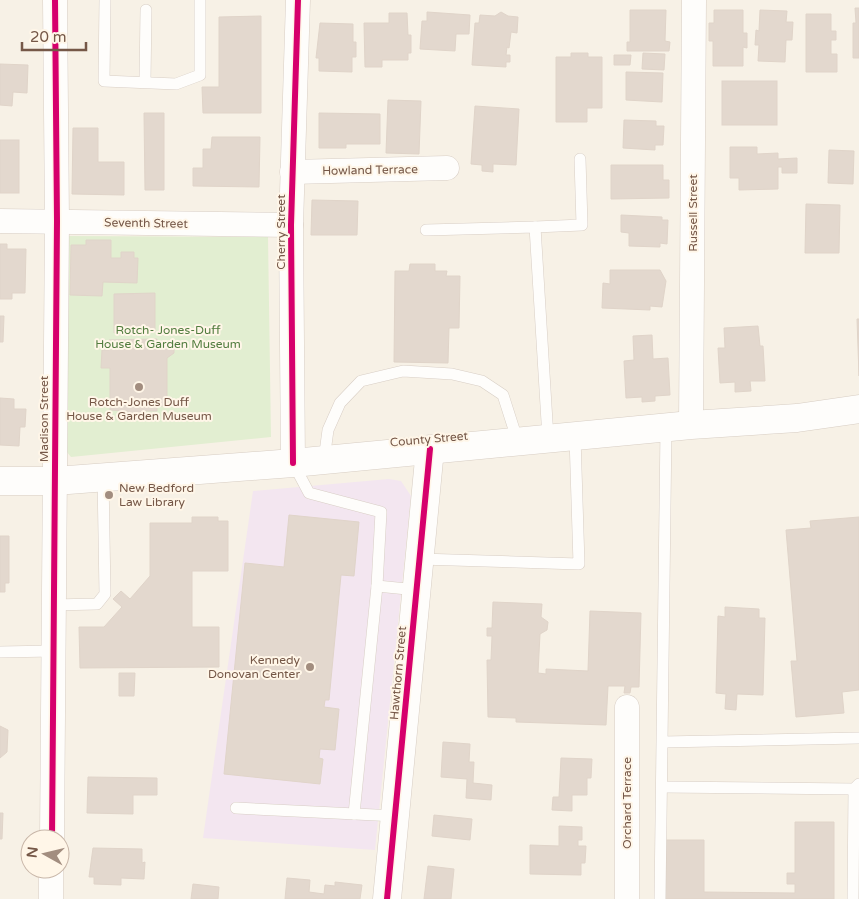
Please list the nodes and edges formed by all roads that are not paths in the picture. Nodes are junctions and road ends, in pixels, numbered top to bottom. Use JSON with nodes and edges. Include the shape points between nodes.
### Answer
{"nodes":[{"id":1,"x":55,"y":0,"type":"edge"},
{"id":2,"x":105,"y":0,"type":"edge"},
{"id":3,"x":200,"y":0,"type":"edge"},
{"id":4,"x":298,"y":0,"type":"edge"},
{"id":5,"x":694,"y":0,"type":"edge"},
{"id":6,"x":146,"y":10,"type":"dead end"},
{"id":7,"x":145,"y":82,"type":"junction"},
{"id":8,"x":580,"y":159,"type":"dead end"},
{"id":9,"x":447,"y":168,"type":"dead end"},
{"id":10,"x":292,"y":172,"type":"junction"},
{"id":11,"x":0,"y":221,"type":"edge"},
{"id":12,"x":57,"y":221,"type":"junction"},
{"id":13,"x":292,"y":225,"type":"junction"},
{"id":14,"x":535,"y":227,"type":"junction"},
{"id":15,"x":426,"y":230,"type":"dead end"},
{"id":16,"x":859,"y":409,"type":"edge"},
{"id":17,"x":679,"y":427,"type":"junction"},
{"id":18,"x":575,"y":437,"type":"junction"},
{"id":19,"x":548,"y":440,"type":"junction"},
{"id":20,"x":518,"y":442,"type":"junction"},
{"id":21,"x":430,"y":450,"type":"junction"},
{"id":22,"x":324,"y":460,"type":"junction"},
{"id":23,"x":293,"y":463,"type":"junction"},
{"id":24,"x":103,"y":477,"type":"junction"},
{"id":25,"x":0,"y":481,"type":"edge"},
{"id":26,"x":55,"y":481,"type":"junction"},
{"id":27,"x":420,"y":559,"type":"junction"},
{"id":28,"x":377,"y":586,"type":"junction"},
{"id":29,"x":417,"y":590,"type":"junction"},
{"id":30,"x":53,"y":605,"type":"junction"},
{"id":31,"x":53,"y":651,"type":"junction"},
{"id":32,"x":0,"y":652,"type":"edge"},
{"id":33,"x":627,"y":707,"type":"dead end"},
{"id":34,"x":859,"y":738,"type":"edge"},
{"id":35,"x":663,"y":742,"type":"junction"},
{"id":36,"x":662,"y":787,"type":"junction"},
{"id":37,"x":857,"y":787,"type":"edge"},
{"id":38,"x":236,"y":808,"type":"dead end"},
{"id":39,"x":354,"y":814,"type":"junction"},
{"id":40,"x":396,"y":816,"type":"junction"},
{"id":41,"x":52,"y":829,"type":"edge"},
{"id":42,"x":52,"y":879,"type":"edge"},
{"id":43,"x":51,"y":899,"type":"edge"},
{"id":44,"x":387,"y":899,"type":"edge"},
{"id":45,"x":627,"y":899,"type":"edge"},
{"id":46,"x":660,"y":899,"type":"edge"},
{"id":47,"x":853,"y":899,"type":"edge"}],
"edges":[{"from":1,"to":12,"type":"street","name":"Madison Street"},
{"from":2,"to":7,"type":"lane","via":[[104,81]]},
{"from":3,"to":7,"type":"lane","via":[[200,75],[176,84]]},
{"from":4,"to":10,"type":"street","name":"Cherry Street"},
{"from":5,"to":17,"type":"street","name":"Russell Street"},
{"from":6,"to":7,"type":"lane"},
{"from":8,"to":14,"type":"lane","via":[[582,225]]},
{"from":9,"to":10,"type":"street","name":"Howland Terrace"},
{"from":10,"to":13,"type":"street","name":"Cherry Street"},
{"from":11,"to":12,"type":"street","name":"Seventh Street"},
{"from":12,"to":13,"type":"street","name":"Seventh Street"},
{"from":12,"to":26,"type":"street","name":"Madison Street"},
{"from":13,"to":23,"type":"street","name":"Cherry Street"},
{"from":14,"to":15,"type":"lane"},
{"from":14,"to":19,"type":"lane"},
{"from":16,"to":17,"type":"main road","name":"County Street","via":[[797,418]]},
{"from":17,"to":18,"type":"main road","name":"County Street"},
{"from":17,"to":35,"type":"lane"},
{"from":18,"to":19,"type":"main road","name":"County Street"},
{"from":18,"to":27,"type":"lane","via":[[579,564]]},
{"from":19,"to":20,"type":"main road","name":"County Street"},
{"from":20,"to":21,"type":"main road","name":"County Street"},
{"from":20,"to":22,"type":"lane","via":[[503,395],[482,381],[452,374],[403,371],[362,381],[340,403],[328,430]]},
{"from":21,"to":22,"type":"main road","name":"County Street"},
{"from":21,"to":27,"type":"main road","name":"Hawthorn Street"},
{"from":22,"to":23,"type":"main road","name":"County Street"},
{"from":23,"to":24,"type":"main road","name":"County Street"},
{"from":23,"to":28,"type":"lane","via":[[309,493],[381,512]]},
{"from":24,"to":26,"type":"main road","name":"County Street"},
{"from":24,"to":30,"type":"lane","via":[[105,594],[98,604]]},
{"from":25,"to":26,"type":"main road","name":"County Street"},
{"from":26,"to":30,"type":"street","name":"Madison Street"},
{"from":27,"to":29,"type":"main road","name":"Hawthorn Street"},
{"from":28,"to":29,"type":"lane"},
{"from":28,"to":39,"type":"lane"},
{"from":29,"to":40,"type":"main road","name":"Hawthorn Street"},
{"from":30,"to":31,"type":"street","name":"Madison Street"},
{"from":31,"to":32,"type":"lane"},
{"from":31,"to":41,"type":"street","name":"Madison Street"},
{"from":33,"to":45,"type":"street","name":"Orchard Terrace"},
{"from":34,"to":35,"type":"lane"},
{"from":35,"to":36,"type":"lane"},
{"from":36,"to":37,"type":"lane"},
{"from":36,"to":46,"type":"lane"},
{"from":37,"to":47,"type":"lane"},
{"from":38,"to":39,"type":"lane"},
{"from":39,"to":40,"type":"lane"},
{"from":40,"to":44,"type":"main road","name":"Hawthorn Street"},
{"from":42,"to":43,"type":"street"}]}
